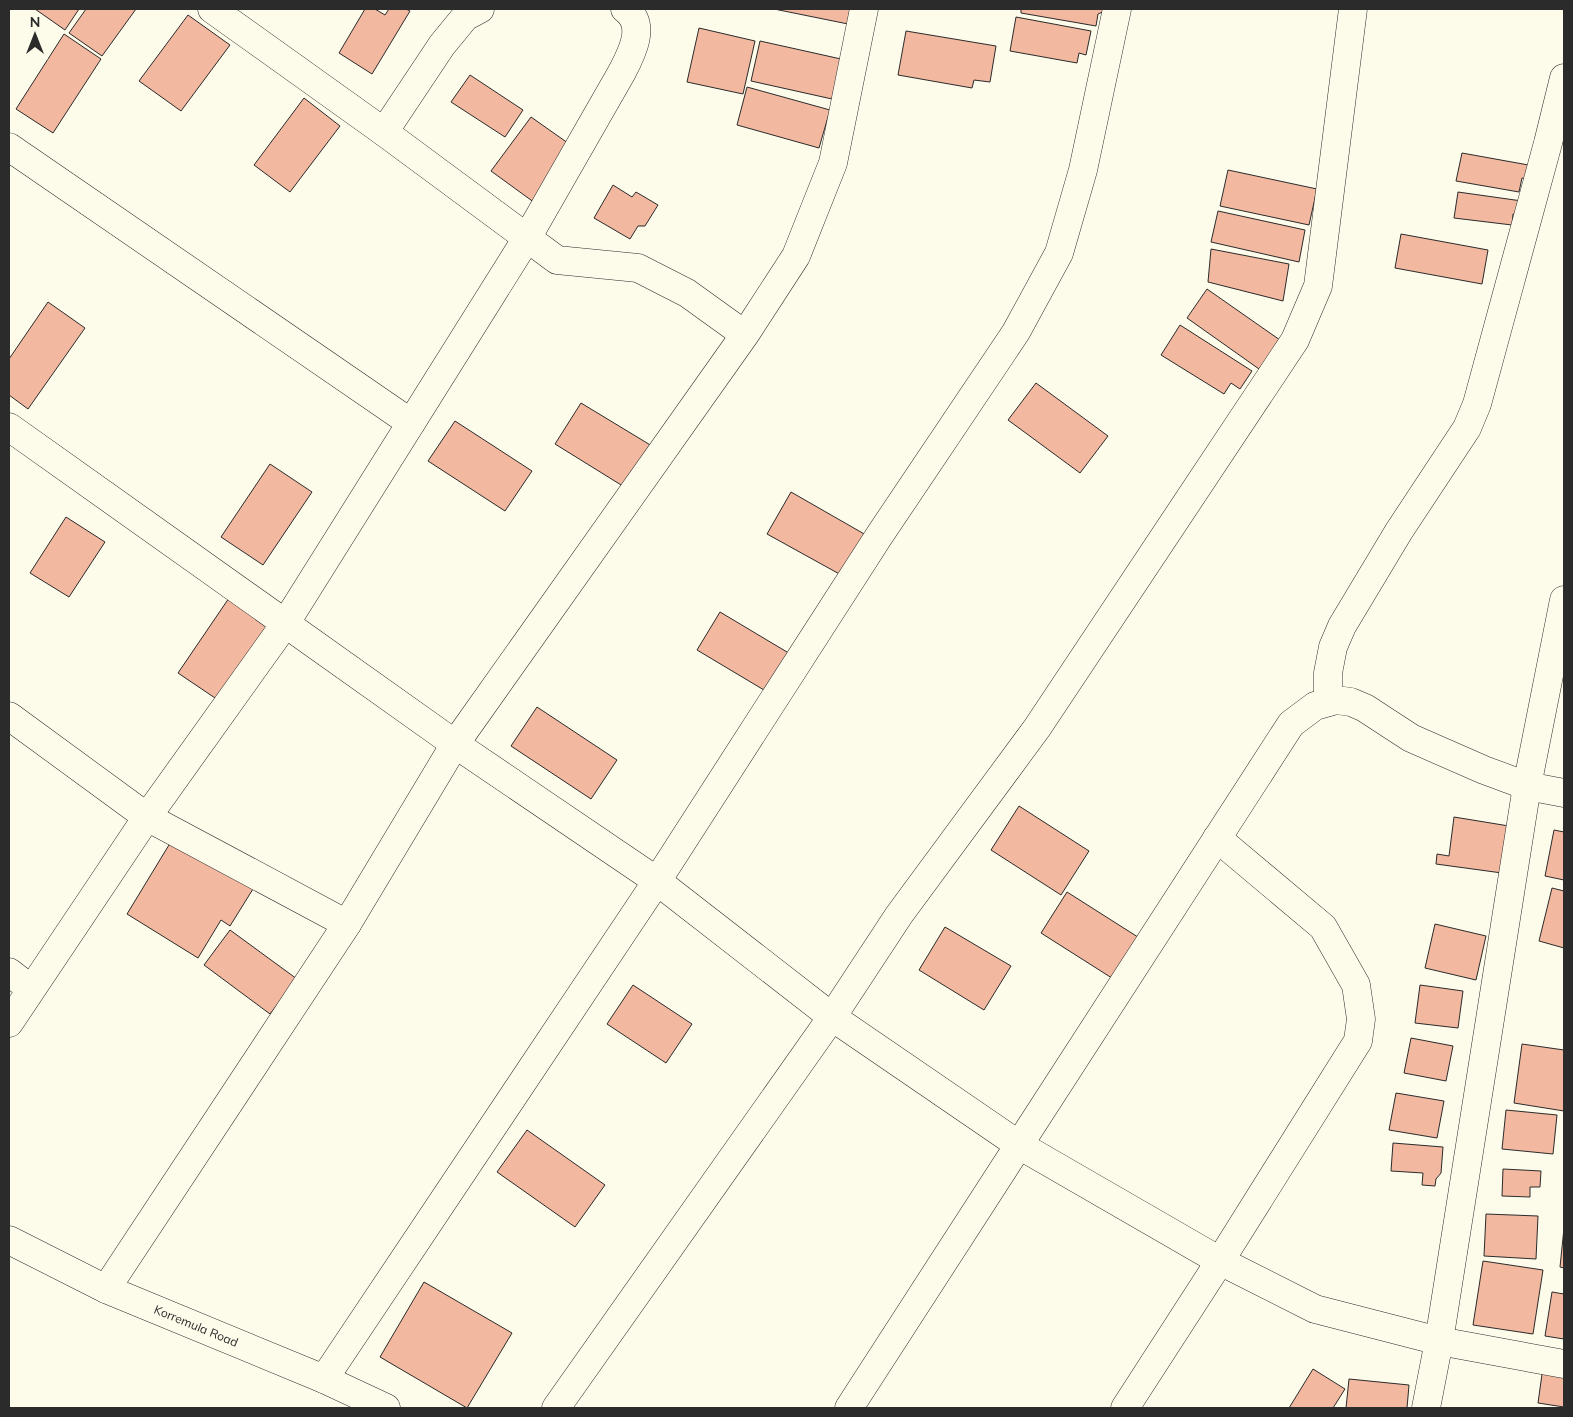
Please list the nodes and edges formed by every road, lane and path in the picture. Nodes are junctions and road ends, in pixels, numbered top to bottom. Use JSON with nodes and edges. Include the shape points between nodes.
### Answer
{"nodes":[{"id":1,"x":212,"y":9,"type":"edge"},
{"id":2,"x":480,"y":9,"type":"edge"},
{"id":3,"x":625,"y":9,"type":"edge"},
{"id":4,"x":864,"y":9,"type":"edge"},
{"id":5,"x":1117,"y":9,"type":"edge"},
{"id":6,"x":1353,"y":9,"type":"edge"},
{"id":7,"x":1564,"y":78,"type":"edge"},
{"id":8,"x":384,"y":132,"type":"junction"},
{"id":9,"x":9,"y":147,"type":"edge"},
{"id":10,"x":527,"y":238,"type":"junction"},
{"id":11,"x":744,"y":334,"type":"junction"},
{"id":12,"x":411,"y":423,"type":"junction"},
{"id":13,"x":9,"y":427,"type":"edge"},
{"id":14,"x":1564,"y":600,"type":"edge"},
{"id":15,"x":285,"y":624,"type":"junction"},
{"id":16,"x":1328,"y":702,"type":"junction"},
{"id":17,"x":9,"y":716,"type":"edge"},
{"id":18,"x":454,"y":744,"type":"junction"},
{"id":19,"x":1527,"y":786,"type":"junction"},
{"id":20,"x":1564,"y":793,"type":"edge"},
{"id":21,"x":147,"y":817,"type":"junction"},
{"id":22,"x":1217,"y":838,"type":"junction"},
{"id":23,"x":657,"y":881,"type":"junction"},
{"id":24,"x":347,"y":924,"type":"junction"},
{"id":25,"x":9,"y":972,"type":"edge"},
{"id":26,"x":32,"y":989,"type":"junction"},
{"id":27,"x":832,"y":1016,"type":"junction"},
{"id":28,"x":9,"y":1023,"type":"edge"},
{"id":29,"x":1019,"y":1145,"type":"junction"},
{"id":30,"x":9,"y":1240,"type":"edge"},
{"id":31,"x":1220,"y":1261,"type":"junction"},
{"id":32,"x":106,"y":1289,"type":"junction"},
{"id":33,"x":1439,"y":1341,"type":"junction"},
{"id":34,"x":1564,"y":1364,"type":"edge"},
{"id":35,"x":324,"y":1379,"type":"junction"},
{"id":36,"x":386,"y":1408,"type":"edge"},
{"id":37,"x":556,"y":1408,"type":"edge"},
{"id":38,"x":849,"y":1408,"type":"edge"},
{"id":39,"x":1125,"y":1408,"type":"edge"},
{"id":40,"x":1426,"y":1408,"type":"edge"}],
"edges":[{"from":1,"to":8,"type":"street"},
{"from":2,"to":8,"type":"street","via":[[465,17],[442,46]]},
{"from":3,"to":10,"type":"street","via":[[632,14],[637,28],[632,52]]},
{"from":4,"to":11,"type":"street","via":[[833,163],[796,256]]},
{"from":5,"to":23,"type":"street","via":[[1082,170],[1059,254],[1016,332],[879,536]]},
{"from":6,"to":27,"type":"street","via":[[1318,286],[1295,340],[1037,728],[899,915]]},
{"from":7,"to":16,"type":"street","via":[[1477,404],[1466,428],[1342,626],[1333,647],[1328,673]]},
{"from":8,"to":10,"type":"street"},
{"from":9,"to":12,"type":"street"},
{"from":10,"to":11,"type":"street","via":[[557,260],[638,268],[687,293]]},
{"from":10,"to":12,"type":"street"},
{"from":11,"to":18,"type":"street"},
{"from":12,"to":15,"type":"street"},
{"from":13,"to":15,"type":"street"},
{"from":14,"to":19,"type":"street"},
{"from":15,"to":18,"type":"street"},
{"from":15,"to":21,"type":"street"},
{"from":16,"to":19,"type":"street","via":[[1351,702],[1410,738]]},
{"from":16,"to":22,"type":"street","via":[[1315,706],[1291,724]]},
{"from":17,"to":21,"type":"street"},
{"from":18,"to":23,"type":"street"},
{"from":18,"to":24,"type":"street"},
{"from":19,"to":20,"type":"street"},
{"from":19,"to":33,"type":"street"},
{"from":21,"to":24,"type":"street"},
{"from":21,"to":26,"type":"street"},
{"from":22,"to":29,"type":"street"},
{"from":22,"to":31,"type":"street","via":[[1323,927],[1356,985],[1361,1019],[1358,1041]]},
{"from":23,"to":27,"type":"street"},
{"from":23,"to":35,"type":"street"},
{"from":24,"to":32,"type":"street"},
{"from":25,"to":26,"type":"street"},
{"from":26,"to":28,"type":"street"},
{"from":27,"to":29,"type":"street"},
{"from":27,"to":37,"type":"street"},
{"from":29,"to":31,"type":"street"},
{"from":29,"to":38,"type":"street"},
{"from":30,"to":32,"type":"street","name":"Korremula Road"},
{"from":31,"to":33,"type":"street","via":[[1315,1309]]},
{"from":31,"to":39,"type":"street"},
{"from":32,"to":35,"type":"street","name":"Korremula Road"},
{"from":33,"to":34,"type":"street"},
{"from":33,"to":40,"type":"street"},
{"from":35,"to":36,"type":"street","name":"Korremula Road"}]}
